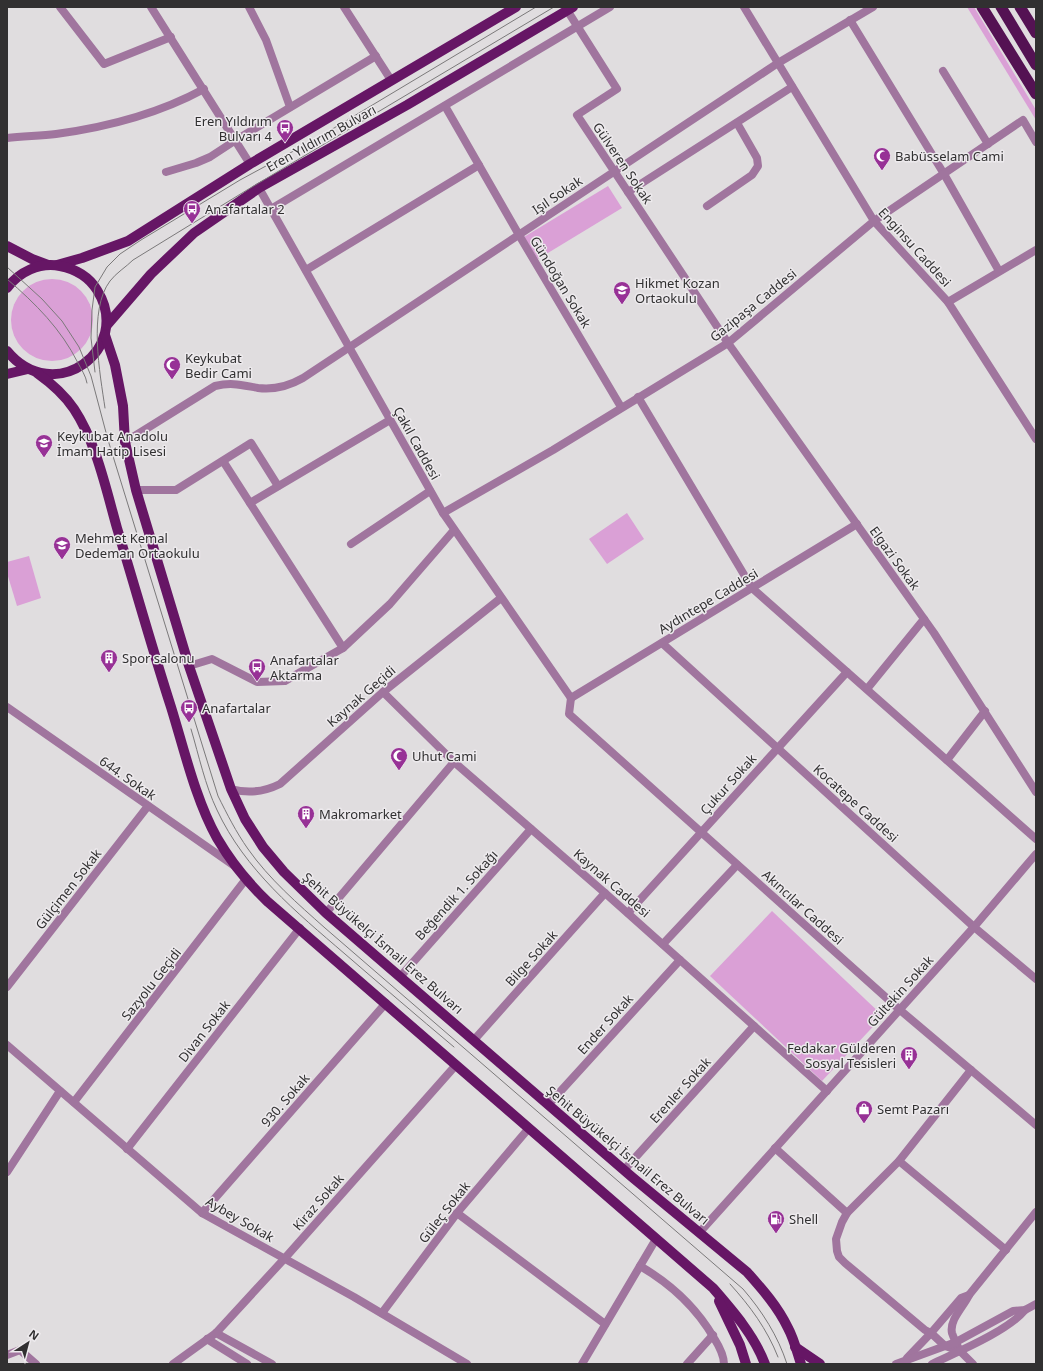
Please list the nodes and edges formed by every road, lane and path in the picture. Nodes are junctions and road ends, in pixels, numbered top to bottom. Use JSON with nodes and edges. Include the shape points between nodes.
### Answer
{"nodes":[{"id":1,"x":60,"y":7,"type":"edge"},
{"id":2,"x":151,"y":7,"type":"edge"},
{"id":3,"x":249,"y":7,"type":"edge"},
{"id":4,"x":344,"y":7,"type":"edge"},
{"id":5,"x":516,"y":7,"type":"edge"},
{"id":6,"x":610,"y":7,"type":"edge"},
{"id":7,"x":744,"y":7,"type":"edge"},
{"id":8,"x":873,"y":7,"type":"edge"},
{"id":9,"x":982,"y":7,"type":"edge"},
{"id":10,"x":1001,"y":7,"type":"edge"},
{"id":11,"x":1020,"y":7,"type":"edge"},
{"id":12,"x":570,"y":9,"type":"edge"},
{"id":13,"x":850,"y":20,"type":"junction"},
{"id":14,"x":578,"y":26,"type":"junction"},
{"id":15,"x":1036,"y":33,"type":"edge"},
{"id":16,"x":171,"y":37,"type":"junction"},
{"id":17,"x":376,"y":56,"type":"junction"},
{"id":18,"x":778,"y":63,"type":"junction"},
{"id":19,"x":1036,"y":65,"type":"edge"},
{"id":20,"x":942,"y":71,"type":"dead end"},
{"id":21,"x":391,"y":80,"type":"junction"},
{"id":22,"x":792,"y":87,"type":"junction"},
{"id":23,"x":204,"y":88,"type":"junction"},
{"id":24,"x":1036,"y":94,"type":"edge"},
{"id":25,"x":445,"y":106,"type":"junction"},
{"id":26,"x":290,"y":107,"type":"junction"},
{"id":27,"x":737,"y":122,"type":"junction"},
{"id":28,"x":7,"y":138,"type":"edge"},
{"id":29,"x":236,"y":140,"type":"junction"},
{"id":30,"x":1036,"y":142,"type":"edge"},
{"id":31,"x":988,"y":144,"type":"junction"},
{"id":32,"x":250,"y":164,"type":"junction"},
{"id":33,"x":479,"y":165,"type":"junction"},
{"id":34,"x":614,"y":171,"type":"junction"},
{"id":35,"x":166,"y":172,"type":"dead end"},
{"id":36,"x":944,"y":174,"type":"junction"},
{"id":37,"x":259,"y":188,"type":"junction"},
{"id":38,"x":628,"y":192,"type":"junction"},
{"id":39,"x":707,"y":206,"type":"dead end"},
{"id":40,"x":271,"y":209,"type":"junction"},
{"id":41,"x":874,"y":221,"type":"junction"},
{"id":42,"x":519,"y":235,"type":"junction"},
{"id":43,"x":7,"y":246,"type":"edge"},
{"id":44,"x":1036,"y":250,"type":"edge"},
{"id":45,"x":53,"y":265,"type":"junction"},
{"id":46,"x":306,"y":270,"type":"junction"},
{"id":47,"x":999,"y":271,"type":"junction"},
{"id":48,"x":7,"y":288,"type":"edge"},
{"id":49,"x":948,"y":302,"type":"junction"},
{"id":50,"x":106,"y":330,"type":"junction"},
{"id":51,"x":728,"y":343,"type":"junction"},
{"id":52,"x":350,"y":347,"type":"junction"},
{"id":53,"x":7,"y":351,"type":"edge"},
{"id":54,"x":33,"y":371,"type":"junction"},
{"id":55,"x":7,"y":374,"type":"edge"},
{"id":56,"x":638,"y":397,"type":"junction"},
{"id":57,"x":621,"y":407,"type":"junction"},
{"id":58,"x":390,"y":420,"type":"junction"},
{"id":59,"x":1033,"y":427,"type":"edge"},
{"id":60,"x":1036,"y":439,"type":"edge"},
{"id":61,"x":125,"y":442,"type":"junction"},
{"id":62,"x":223,"y":461,"type":"junction"},
{"id":63,"x":278,"y":486,"type":"junction"},
{"id":64,"x":136,"y":490,"type":"junction"},
{"id":65,"x":430,"y":492,"type":"junction"},
{"id":66,"x":250,"y":503,"type":"junction"},
{"id":67,"x":443,"y":514,"type":"junction"},
{"id":68,"x":857,"y":524,"type":"junction"},
{"id":69,"x":454,"y":530,"type":"junction"},
{"id":70,"x":351,"y":544,"type":"dead end"},
{"id":71,"x":752,"y":588,"type":"junction"},
{"id":72,"x":501,"y":598,"type":"junction"},
{"id":73,"x":924,"y":619,"type":"junction"},
{"id":74,"x":662,"y":643,"type":"junction"},
{"id":75,"x":343,"y":648,"type":"junction"},
{"id":76,"x":189,"y":666,"type":"junction"},
{"id":77,"x":847,"y":672,"type":"junction"},
{"id":78,"x":867,"y":690,"type":"junction"},
{"id":79,"x":383,"y":692,"type":"junction"},
{"id":80,"x":571,"y":698,"type":"junction"},
{"id":81,"x":7,"y":708,"type":"edge"},
{"id":82,"x":985,"y":711,"type":"junction"},
{"id":83,"x":778,"y":748,"type":"junction"},
{"id":84,"x":947,"y":760,"type":"junction"},
{"id":85,"x":454,"y":762,"type":"junction"},
{"id":86,"x":231,"y":790,"type":"junction"},
{"id":87,"x":1036,"y":792,"type":"edge"},
{"id":88,"x":148,"y":806,"type":"junction"},
{"id":89,"x":530,"y":829,"type":"junction"},
{"id":90,"x":701,"y":832,"type":"junction"},
{"id":91,"x":1036,"y":839,"type":"edge"},
{"id":92,"x":1036,"y":854,"type":"edge"},
{"id":93,"x":737,"y":864,"type":"junction"},
{"id":94,"x":235,"y":866,"type":"junction"},
{"id":95,"x":246,"y":879,"type":"junction"},
{"id":96,"x":605,"y":893,"type":"junction"},
{"id":97,"x":326,"y":913,"type":"junction"},
{"id":98,"x":628,"y":913,"type":"junction"},
{"id":99,"x":974,"y":927,"type":"junction"},
{"id":100,"x":300,"y":928,"type":"junction"},
{"id":101,"x":663,"y":944,"type":"junction"},
{"id":102,"x":680,"y":960,"type":"junction"},
{"id":103,"x":400,"y":977,"type":"junction"},
{"id":104,"x":1036,"y":979,"type":"edge"},
{"id":105,"x":7,"y":987,"type":"edge"},
{"id":106,"x":386,"y":1003,"type":"junction"},
{"id":107,"x":900,"y":1010,"type":"junction"},
{"id":108,"x":754,"y":1026,"type":"junction"},
{"id":109,"x":474,"y":1040,"type":"junction"},
{"id":110,"x":7,"y":1045,"type":"edge"},
{"id":111,"x":456,"y":1064,"type":"junction"},
{"id":112,"x":971,"y":1070,"type":"junction"},
{"id":113,"x":60,"y":1091,"type":"junction"},
{"id":114,"x":827,"y":1091,"type":"junction"},
{"id":115,"x":74,"y":1102,"type":"junction"},
{"id":116,"x":548,"y":1105,"type":"junction"},
{"id":117,"x":1036,"y":1125,"type":"edge"},
{"id":118,"x":529,"y":1128,"type":"junction"},
{"id":119,"x":775,"y":1148,"type":"junction"},
{"id":120,"x":127,"y":1149,"type":"junction"},
{"id":121,"x":899,"y":1161,"type":"junction"},
{"id":122,"x":624,"y":1170,"type":"junction"},
{"id":123,"x":7,"y":1172,"type":"edge"},
{"id":124,"x":1036,"y":1212,"type":"edge"},
{"id":125,"x":202,"y":1213,"type":"junction"},
{"id":126,"x":457,"y":1213,"type":"junction"},
{"id":127,"x":847,"y":1213,"type":"junction"},
{"id":128,"x":699,"y":1233,"type":"junction"},
{"id":129,"x":656,"y":1239,"type":"junction"},
{"id":130,"x":1006,"y":1250,"type":"junction"},
{"id":131,"x":285,"y":1258,"type":"junction"},
{"id":132,"x":640,"y":1266,"type":"junction"},
{"id":133,"x":712,"y":1288,"type":"junction"},
{"id":134,"x":969,"y":1295,"type":"junction"},
{"id":135,"x":1036,"y":1304,"type":"edge"},
{"id":136,"x":1025,"y":1310,"type":"junction"},
{"id":137,"x":382,"y":1313,"type":"junction"},
{"id":138,"x":605,"y":1324,"type":"junction"},
{"id":139,"x":216,"y":1333,"type":"junction"},
{"id":140,"x":931,"y":1333,"type":"junction"},
{"id":141,"x":713,"y":1335,"type":"junction"},
{"id":142,"x":207,"y":1339,"type":"junction"},
{"id":143,"x":956,"y":1342,"type":"junction"},
{"id":144,"x":945,"y":1346,"type":"junction"},
{"id":145,"x":795,"y":1347,"type":"junction"},
{"id":146,"x":960,"y":1351,"type":"junction"},
{"id":147,"x":7,"y":1355,"type":"edge"},
{"id":148,"x":905,"y":1361,"type":"junction"},
{"id":149,"x":36,"y":1364,"type":"edge"},
{"id":150,"x":173,"y":1364,"type":"edge"},
{"id":151,"x":247,"y":1364,"type":"edge"},
{"id":152,"x":272,"y":1364,"type":"edge"},
{"id":153,"x":467,"y":1364,"type":"edge"},
{"id":154,"x":582,"y":1364,"type":"edge"},
{"id":155,"x":687,"y":1364,"type":"edge"},
{"id":156,"x":724,"y":1364,"type":"edge"},
{"id":157,"x":746,"y":1364,"type":"edge"},
{"id":158,"x":765,"y":1364,"type":"edge"},
{"id":159,"x":801,"y":1364,"type":"edge"},
{"id":160,"x":820,"y":1364,"type":"edge"},
{"id":161,"x":896,"y":1364,"type":"edge"},
{"id":162,"x":932,"y":1364,"type":"edge"},
{"id":163,"x":973,"y":1364,"type":"edge"}],
"edges":[{"from":1,"to":16,"type":"street","via":[[104,64]]},
{"from":2,"to":16,"type":"street"},
{"from":3,"to":26,"type":"street","via":[[266,40]]},
{"from":4,"to":17,"type":"street"},
{"from":5,"to":21,"type":"main road","name":"Eren Yıldırım Bulvarı"},
{"from":6,"to":14,"type":"street"},
{"from":7,"to":18,"type":"street","name":"Enginsu Caddesi"},
{"from":8,"to":13,"type":"street","name":"Işıl Sokak"},
{"from":9,"to":24,"type":"highway"},
{"from":10,"to":19,"type":"highway"},
{"from":11,"to":15,"type":"highway"},
{"from":12,"to":14,"type":"street","name":"Gülveren Sokak"},
{"from":12,"to":37,"type":"main road","name":"Eren Yıldırım Bulvarı"},
{"from":13,"to":18,"type":"street","name":"Işıl Sokak"},
{"from":13,"to":36,"type":"street"},
{"from":14,"to":25,"type":"street"},
{"from":14,"to":34,"type":"street","name":"Gülveren Sokak","via":[[617,89],[576,115]]},
{"from":16,"to":23,"type":"street"},
{"from":17,"to":21,"type":"street"},
{"from":17,"to":26,"type":"street"},
{"from":18,"to":22,"type":"street","name":"Enginsu Caddesi"},
{"from":18,"to":34,"type":"street","name":"Işıl Sokak"},
{"from":20,"to":31,"type":"street"},
{"from":21,"to":32,"type":"main road","name":"Eren Yıldırım Bulvarı"},
{"from":22,"to":27,"type":"street"},
{"from":22,"to":41,"type":"street","name":"Enginsu Caddesi"},
{"from":23,"to":28,"type":"street","via":[[168,106],[126,120],[55,134]]},
{"from":23,"to":29,"type":"street"},
{"from":25,"to":33,"type":"street","name":"Gündoğan Sokak"},
{"from":25,"to":40,"type":"street"},
{"from":26,"to":29,"type":"street"},
{"from":27,"to":38,"type":"street"},
{"from":27,"to":39,"type":"street","via":[[757,158],[758,166],[752,175]]},
{"from":29,"to":32,"type":"street"},
{"from":29,"to":35,"type":"street","via":[[196,163]]},
{"from":30,"to":31,"type":"street","name":"Gazipaşa Caddesi","via":[[1023,120]]},
{"from":31,"to":36,"type":"street","name":"Gazipaşa Caddesi"},
{"from":32,"to":45,"type":"main road","name":"Eren Yıldırım Bulvarı","via":[[128,241],[82,258]]},
{"from":33,"to":42,"type":"street","name":"Gündoğan Sokak"},
{"from":33,"to":46,"type":"street"},
{"from":34,"to":38,"type":"street","name":"Gülveren Sokak"},
{"from":34,"to":42,"type":"street","name":"Işıl Sokak"},
{"from":36,"to":41,"type":"street","name":"Gazipaşa Caddesi"},
{"from":36,"to":47,"type":"street"},
{"from":37,"to":40,"type":"street","name":"Çakıl Caddesi"},
{"from":37,"to":50,"type":"main road","name":"Eren Yıldırım Bulvarı","via":[[194,233],[151,274]]},
{"from":38,"to":51,"type":"street","name":"Gülveren Sokak"},
{"from":40,"to":46,"type":"street","name":"Çakıl Caddesi"},
{"from":41,"to":49,"type":"street","name":"Enginsu Caddesi"},
{"from":41,"to":51,"type":"street","name":"Gazipaşa Caddesi"},
{"from":42,"to":52,"type":"street","name":"Işıl Sokak"},
{"from":42,"to":57,"type":"street","name":"Gündoğan Sokak"},
{"from":43,"to":45,"type":"main road","via":[[32,259]]},
{"from":44,"to":47,"type":"street"},
{"from":45,"to":48,"type":"main road","name":"Eren Yıldırım Bulvarı","via":[[34,268],[21,274]]},
{"from":45,"to":50,"type":"main road","name":"Şehit Büyükelçi İsmail Erez Bulvarı","via":[[76,270],[96,287],[102,297],[107,316]]},
{"from":46,"to":52,"type":"street","name":"Çakıl Caddesi"},
{"from":47,"to":49,"type":"street"},
{"from":49,"to":59,"type":"street","name":"Enginsu Caddesi"},
{"from":50,"to":54,"type":"main road","name":"Eren Yıldırım Bulvarı","via":[[97,352],[75,370],[56,375]]},
{"from":50,"to":61,"type":"main road","name":"Şehit Büyükelçi İsmail Erez Bulvarı","via":[[123,406]]},
{"from":51,"to":56,"type":"street","name":"Gazipaşa Caddesi"},
{"from":51,"to":68,"type":"street","name":"Elgazi Sokak"},
{"from":52,"to":58,"type":"street","name":"Çakıl Caddesi"},
{"from":52,"to":61,"type":"street","name":"Işıl Sokak","via":[[288,385],[265,388],[232,383],[215,386]]},
{"from":53,"to":54,"type":"main road","via":[[20,364]]},
{"from":54,"to":55,"type":"main road"},
{"from":54,"to":94,"type":"main road","via":[[57,388],[73,407],[85,429],[199,798],[217,838]]},
{"from":56,"to":57,"type":"street","name":"Gazipaşa Caddesi"},
{"from":56,"to":71,"type":"street"},
{"from":57,"to":67,"type":"street","name":"Gazipaşa Caddesi"},
{"from":58,"to":63,"type":"street"},
{"from":58,"to":65,"type":"street","name":"Çakıl Caddesi"},
{"from":59,"to":60,"type":"street","name":"Enginsu Caddesi"},
{"from":61,"to":64,"type":"main road","name":"Şehit Büyükelçi İsmail Erez Bulvarı"},
{"from":62,"to":63,"type":"street","via":[[251,443]]},
{"from":62,"to":64,"type":"street","via":[[176,490]]},
{"from":62,"to":66,"type":"street"},
{"from":63,"to":66,"type":"street"},
{"from":64,"to":76,"type":"main road","name":"Şehit Büyükelçi İsmail Erez Bulvarı"},
{"from":65,"to":67,"type":"street","name":"Çakıl Caddesi"},
{"from":65,"to":70,"type":"street"},
{"from":66,"to":75,"type":"street"},
{"from":67,"to":69,"type":"street","name":"Çakıl Caddesi"},
{"from":68,"to":71,"type":"street","name":"Aydıntepe Caddesi"},
{"from":68,"to":73,"type":"street","name":"Elgazi Sokak"},
{"from":69,"to":72,"type":"street","name":"Çakıl Caddesi"},
{"from":69,"to":75,"type":"street","via":[[390,604]]},
{"from":71,"to":74,"type":"street","name":"Aydıntepe Caddesi"},
{"from":71,"to":77,"type":"street"},
{"from":72,"to":79,"type":"street","name":"Kaynak Geçidi"},
{"from":72,"to":80,"type":"street","name":"Çakıl Caddesi"},
{"from":73,"to":78,"type":"street"},
{"from":73,"to":82,"type":"street","name":"Elgazi Sokak"},
{"from":74,"to":80,"type":"street","name":"Aydıntepe Caddesi"},
{"from":74,"to":83,"type":"street","name":"Kocatepe Caddesi"},
{"from":75,"to":76,"type":"street","via":[[285,682],[257,682],[212,659]]},
{"from":76,"to":86,"type":"main road","name":"Şehit Büyükelçi İsmail Erez Bulvarı"},
{"from":77,"to":78,"type":"street"},
{"from":77,"to":83,"type":"street","name":"Çukur Sokak"},
{"from":78,"to":84,"type":"street"},
{"from":79,"to":85,"type":"street","name":"Kaynak Caddesi"},
{"from":79,"to":86,"type":"street","name":"Kaynak Geçidi","via":[[280,784],[256,792]]},
{"from":80,"to":90,"type":"street","name":"Akıncılar Caddesi","via":[[569,714]]},
{"from":81,"to":88,"type":"street","name":"644. Sokak"},
{"from":82,"to":84,"type":"street"},
{"from":82,"to":87,"type":"street","name":"Elgazi Sokak"},
{"from":83,"to":90,"type":"street","name":"Çukur Sokak"},
{"from":83,"to":99,"type":"street","name":"Kocatepe Caddesi"},
{"from":84,"to":91,"type":"street"},
{"from":85,"to":89,"type":"street","name":"Kaynak Caddesi"},
{"from":85,"to":97,"type":"street"},
{"from":86,"to":97,"type":"main road","name":"Şehit Büyükelçi İsmail Erez Bulvarı","via":[[263,847],[284,872]]},
{"from":88,"to":94,"type":"street","name":"644. Sokak"},
{"from":88,"to":105,"type":"street","name":"Gülçimen Sokak"},
{"from":89,"to":96,"type":"street","name":"Kaynak Caddesi"},
{"from":89,"to":103,"type":"street","name":"Beğendik 1. Sokağı"},
{"from":90,"to":93,"type":"street","name":"Akıncılar Caddesi"},
{"from":90,"to":98,"type":"street","name":"Çukur Sokak"},
{"from":92,"to":99,"type":"street","name":"Gültekin Sokak"},
{"from":93,"to":101,"type":"street"},
{"from":93,"to":107,"type":"street","name":"Akıncılar Caddesi"},
{"from":94,"to":95,"type":"main road"},
{"from":95,"to":100,"type":"main road","via":[[268,902]]},
{"from":95,"to":115,"type":"street","name":"Sazyolu Geçidi"},
{"from":96,"to":98,"type":"street","name":"Kaynak Caddesi"},
{"from":96,"to":109,"type":"street","name":"Bilge Sokak"},
{"from":97,"to":103,"type":"main road","name":"Şehit Büyükelçi İsmail Erez Bulvarı"},
{"from":98,"to":101,"type":"street","name":"Kaynak Caddesi"},
{"from":99,"to":104,"type":"street","name":"Kocatepe Caddesi"},
{"from":99,"to":107,"type":"street","name":"Gültekin Sokak"},
{"from":100,"to":106,"type":"main road"},
{"from":100,"to":120,"type":"street","name":"Divan Sokak"},
{"from":101,"to":102,"type":"street","name":"Kaynak Caddesi"},
{"from":102,"to":108,"type":"street","name":"Kaynak Caddesi"},
{"from":102,"to":116,"type":"street","name":"Ender Sokak"},
{"from":103,"to":109,"type":"main road","name":"Şehit Büyükelçi İsmail Erez Bulvarı"},
{"from":106,"to":111,"type":"main road"},
{"from":106,"to":125,"type":"street","name":"930. Sokak"},
{"from":107,"to":112,"type":"street","name":"Akıncılar Caddesi"},
{"from":107,"to":114,"type":"street","name":"Gültekin Sokak"},
{"from":108,"to":114,"type":"street","name":"Kaynak Caddesi"},
{"from":108,"to":122,"type":"street","name":"Erenler Sokak"},
{"from":109,"to":116,"type":"main road","name":"Şehit Büyükelçi İsmail Erez Bulvarı"},
{"from":110,"to":113,"type":"street","name":"Aybey Sokak"},
{"from":111,"to":118,"type":"main road"},
{"from":111,"to":131,"type":"street","name":"Kiraz Sokak"},
{"from":112,"to":117,"type":"street","name":"Akıncılar Caddesi"},
{"from":112,"to":121,"type":"street"},
{"from":113,"to":115,"type":"street","name":"Aybey Sokak"},
{"from":113,"to":123,"type":"street"},
{"from":114,"to":119,"type":"street","name":"Gültekin Sokak"},
{"from":115,"to":120,"type":"street","name":"Aybey Sokak"},
{"from":116,"to":122,"type":"main road","name":"Şehit Büyükelçi İsmail Erez Bulvarı"},
{"from":118,"to":126,"type":"street","name":"Güleç Sokak"},
{"from":118,"to":129,"type":"main road"},
{"from":119,"to":127,"type":"street"},
{"from":119,"to":128,"type":"street","name":"Gültekin Sokak"},
{"from":120,"to":125,"type":"street","name":"Aybey Sokak"},
{"from":121,"to":127,"type":"street"},
{"from":121,"to":130,"type":"street"},
{"from":122,"to":128,"type":"main road","name":"Şehit Büyükelçi İsmail Erez Bulvarı"},
{"from":124,"to":130,"type":"street"},
{"from":125,"to":131,"type":"street","name":"Aybey Sokak"},
{"from":126,"to":137,"type":"street","name":"Güleç Sokak"},
{"from":126,"to":138,"type":"street"},
{"from":127,"to":140,"type":"street","via":[[838,1233],[836,1245],[840,1257],[924,1330]]},
{"from":128,"to":145,"type":"main road","name":"Şehit Büyükelçi İsmail Erez Bulvarı","via":[[747,1272],[760,1287],[780,1314]]},
{"from":129,"to":132,"type":"street"},
{"from":129,"to":133,"type":"main road"},
{"from":130,"to":134,"type":"street"},
{"from":131,"to":137,"type":"street","name":"Aybey Sokak"},
{"from":131,"to":139,"type":"street","name":"Kiraz Sokak"},
{"from":132,"to":138,"type":"street"},
{"from":132,"to":141,"type":"street","via":[[685,1299]]},
{"from":133,"to":157,"type":"main road","via":[[740,1345]]},
{"from":133,"to":158,"type":"main road","via":[[749,1334]]},
{"from":134,"to":140,"type":"street","via":[[961,1298]]},
{"from":134,"to":143,"type":"street","via":[[952,1324],[952,1334]]},
{"from":135,"to":136,"type":"street"},
{"from":136,"to":143,"type":"street","via":[[1013,1311]]},
{"from":136,"to":146,"type":"street","via":[[1018,1318]]},
{"from":137,"to":153,"type":"street","name":"Aybey Sokak"},
{"from":138,"to":154,"type":"street"},
{"from":139,"to":142,"type":"street","name":"Kiraz Sokak"},
{"from":139,"to":152,"type":"street"},
{"from":140,"to":144,"type":"street"},
{"from":140,"to":148,"type":"street"},
{"from":141,"to":155,"type":"street"},
{"from":141,"to":156,"type":"street","via":[[722,1353]]},
{"from":142,"to":150,"type":"street","name":"Kiraz Sokak"},
{"from":142,"to":151,"type":"street"},
{"from":143,"to":144,"type":"street"},
{"from":143,"to":146,"type":"street"},
{"from":144,"to":146,"type":"street"},
{"from":144,"to":148,"type":"street"},
{"from":145,"to":159,"type":"main road","name":"Şehit Büyükelçi İsmail Erez Bulvarı"},
{"from":145,"to":160,"type":"main road"},
{"from":146,"to":162,"type":"street"},
{"from":146,"to":163,"type":"street"},
{"from":147,"to":149,"type":"street","via":[[20,1350]]},
{"from":148,"to":161,"type":"street"}]}
